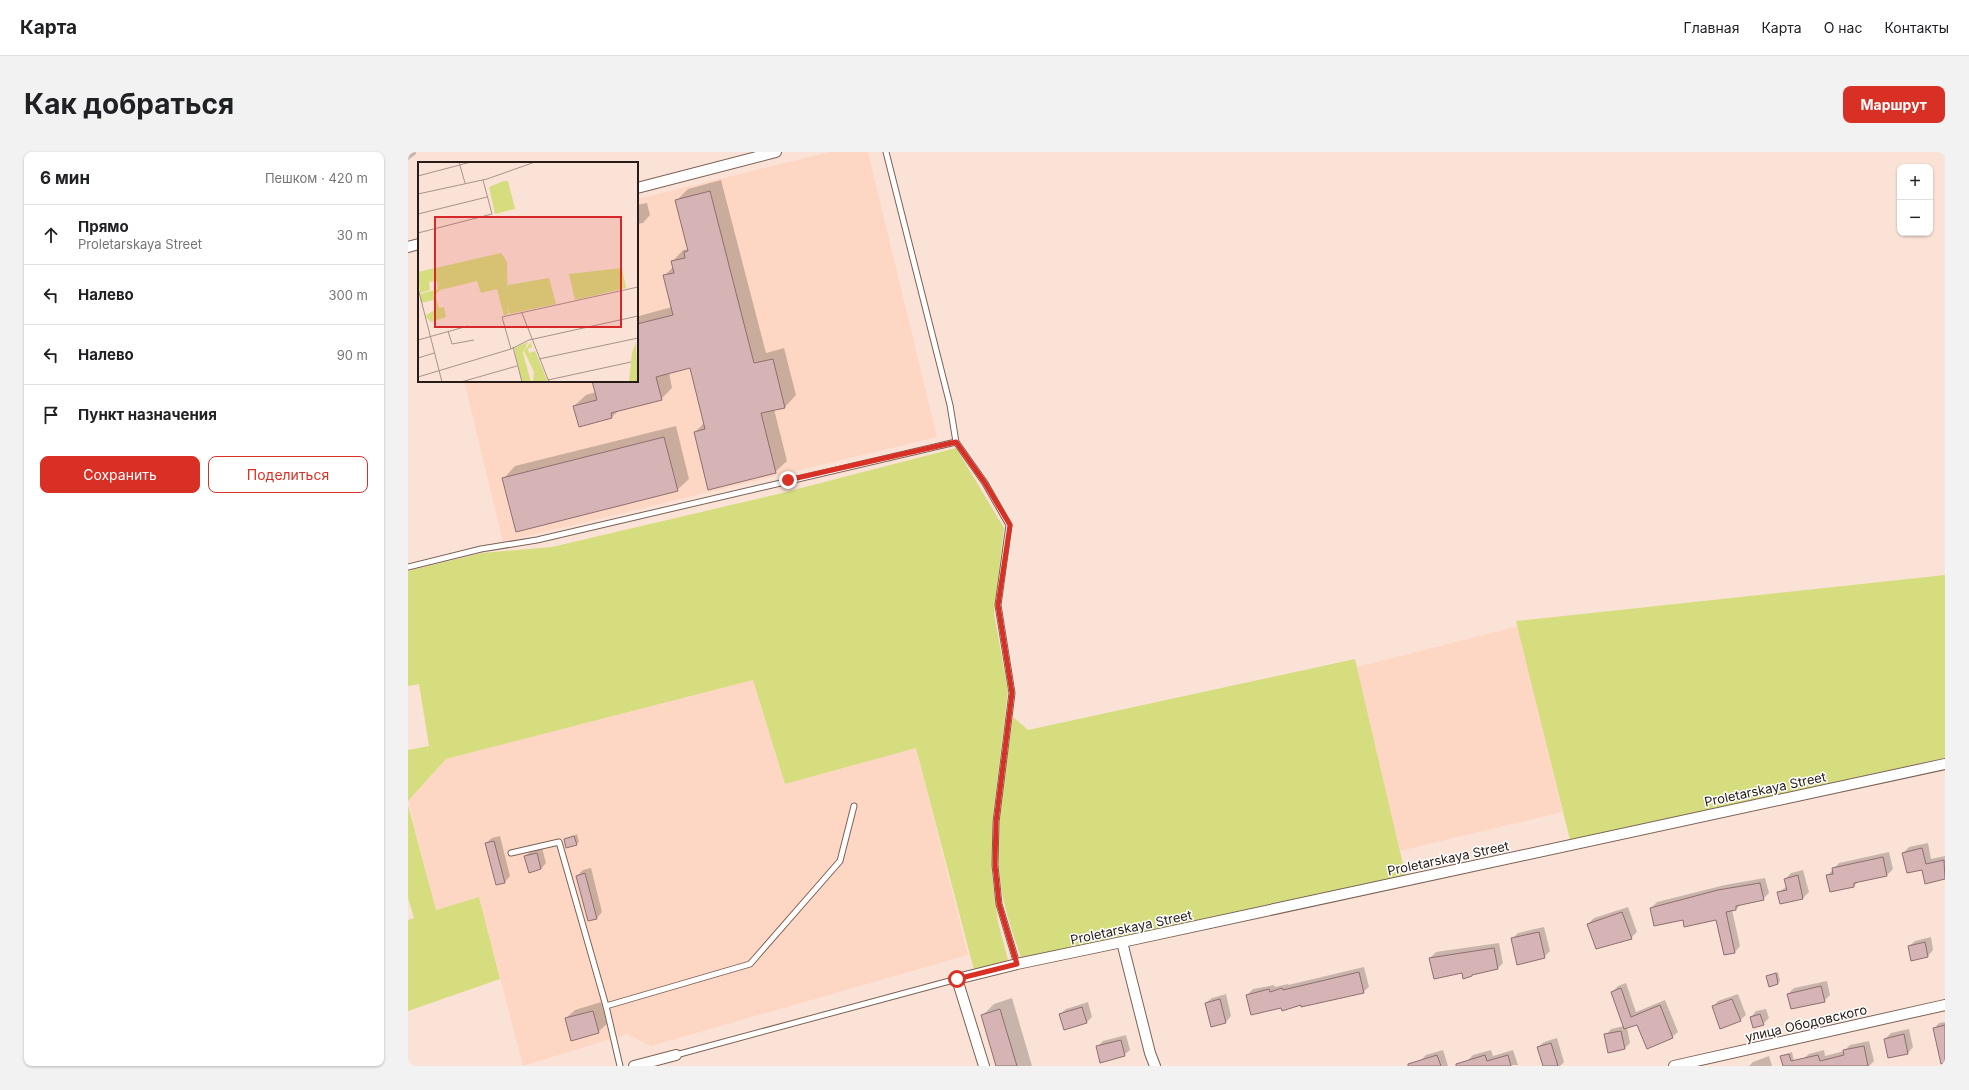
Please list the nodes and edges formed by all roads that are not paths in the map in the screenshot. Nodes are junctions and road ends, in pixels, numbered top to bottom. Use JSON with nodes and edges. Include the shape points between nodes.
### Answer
{"nodes":[{"id":1,"x":776,"y":152,"type":"edge"},
{"id":2,"x":886,"y":152,"type":"edge"},
{"id":3,"x":638,"y":188,"type":"edge"},
{"id":4,"x":418,"y":244,"type":"edge"},
{"id":5,"x":408,"y":247,"type":"edge"},
{"id":6,"x":956,"y":442,"type":"junction"},
{"id":7,"x":408,"y":567,"type":"edge"},
{"id":8,"x":1945,"y":764,"type":"edge"},
{"id":9,"x":854,"y":806,"type":"dead end"},
{"id":10,"x":512,"y":853,"type":"dead end"},
{"id":11,"x":1122,"y":942,"type":"junction"},
{"id":12,"x":1017,"y":964,"type":"junction"},
{"id":13,"x":957,"y":979,"type":"junction"},
{"id":14,"x":1945,"y":1005,"type":"edge"},
{"id":15,"x":606,"y":1006,"type":"junction"},
{"id":16,"x":676,"y":1055,"type":"joint"},
{"id":17,"x":620,"y":1066,"type":"edge"},
{"id":18,"x":634,"y":1066,"type":"edge"},
{"id":19,"x":984,"y":1066,"type":"edge"},
{"id":20,"x":1155,"y":1066,"type":"edge"},
{"id":21,"x":1674,"y":1066,"type":"edge"}],
"edges":[{"from":1,"to":3,"type":"street"},
{"from":2,"to":6,"type":"lane","via":[[950,405]]},
{"from":4,"to":5,"type":"street"},
{"from":6,"to":7,"type":"lane","via":[[537,540],[481,549]]},
{"from":6,"to":12,"type":"lane","via":[[1010,525],[998,605],[1012,693],[996,822],[995,865],[999,904]]},
{"from":8,"to":11,"type":"street","name":"Proletarskaya Street"},
{"from":9,"to":15,"type":"lane","via":[[840,862],[750,964]]},
{"from":10,"to":15,"type":"lane","via":[[559,842]]},
{"from":11,"to":12,"type":"street","name":"Proletarskaya Street"},
{"from":11,"to":20,"type":"street"},
{"from":12,"to":13,"type":"street","name":"Proletarskaya Street"},
{"from":13,"to":16,"type":"lane"},
{"from":13,"to":19,"type":"street"},
{"from":14,"to":21,"type":"street","name":"улица Ободовского"},
{"from":15,"to":17,"type":"lane"},
{"from":16,"to":18,"type":"street"}]}
